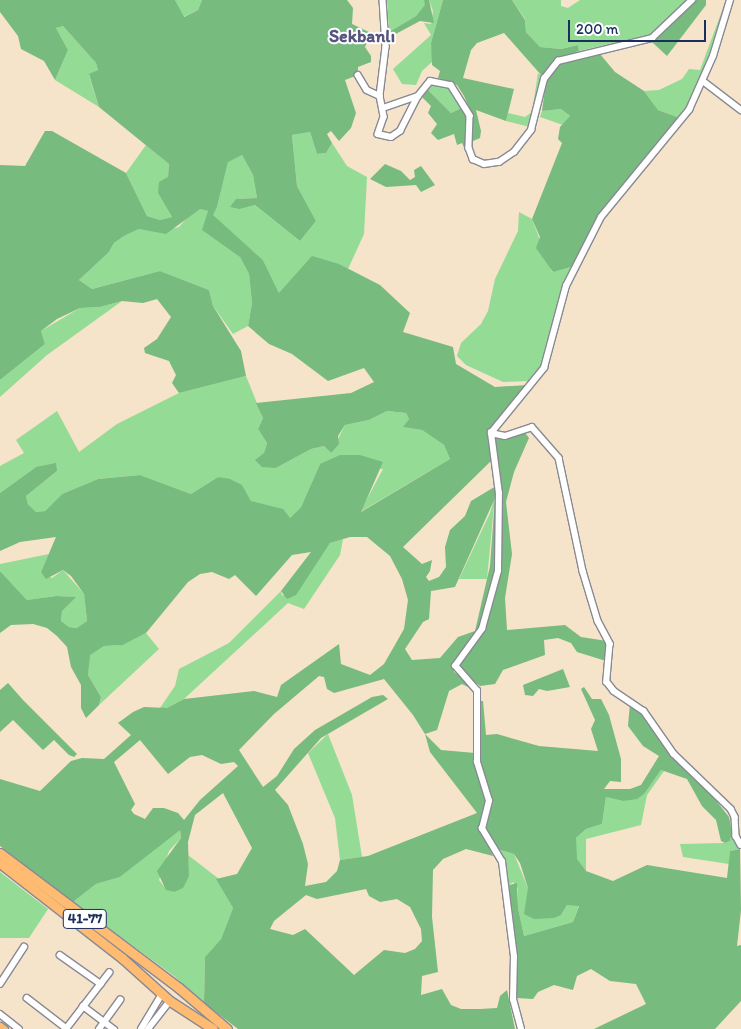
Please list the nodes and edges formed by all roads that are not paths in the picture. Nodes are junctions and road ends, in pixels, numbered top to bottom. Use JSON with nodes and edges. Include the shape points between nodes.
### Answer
{"nodes":[{"id":1,"x":383,"y":0,"type":"edge"},
{"id":2,"x":692,"y":0,"type":"edge"},
{"id":3,"x":730,"y":0,"type":"edge"},
{"id":4,"x":358,"y":75,"type":"dead end"},
{"id":5,"x":703,"y":81,"type":"junction"},
{"id":6,"x":380,"y":96,"type":"junction"},
{"id":7,"x":418,"y":96,"type":"junction"},
{"id":8,"x":383,"y":108,"type":"junction"},
{"id":9,"x":741,"y":110,"type":"edge"},
{"id":10,"x":491,"y":433,"type":"junction"},
{"id":11,"x":741,"y":845,"type":"edge"},
{"id":12,"x":0,"y":853,"type":"edge"},
{"id":13,"x":0,"y":864,"type":"edge"},
{"id":14,"x":24,"y":947,"type":"dead end"},
{"id":15,"x":60,"y":955,"type":"dead end"},
{"id":16,"x":109,"y":973,"type":"dead end"},
{"id":17,"x":171,"y":982,"type":"junction"},
{"id":18,"x":0,"y":984,"type":"edge"},
{"id":19,"x":101,"y":984,"type":"junction"},
{"id":20,"x":179,"y":988,"type":"junction"},
{"id":21,"x":162,"y":994,"type":"junction"},
{"id":22,"x":27,"y":998,"type":"dead end"},
{"id":23,"x":120,"y":1000,"type":"dead end"},
{"id":24,"x":170,"y":1001,"type":"junction"},
{"id":25,"x":84,"y":1006,"type":"junction"},
{"id":26,"x":0,"y":1014,"type":"edge"},
{"id":27,"x":104,"y":1022,"type":"junction"},
{"id":28,"x":0,"y":1026,"type":"edge"},
{"id":29,"x":4,"y":1029,"type":"edge"},
{"id":30,"x":19,"y":1029,"type":"edge"},
{"id":31,"x":66,"y":1029,"type":"edge"},
{"id":32,"x":99,"y":1029,"type":"edge"},
{"id":33,"x":114,"y":1029,"type":"edge"},
{"id":34,"x":141,"y":1029,"type":"edge"},
{"id":35,"x":148,"y":1029,"type":"edge"},
{"id":36,"x":213,"y":1029,"type":"edge"},
{"id":37,"x":227,"y":1029,"type":"edge"},
{"id":38,"x":521,"y":1029,"type":"edge"}],
"edges":[{"from":1,"to":6,"type":"street","via":[[386,47]]},
{"from":2,"to":7,"type":"street","via":[[652,38],[558,61],[544,79],[531,130],[514,152],[499,162],[484,164],[473,159],[469,148],[470,116],[453,86],[432,81]]},
{"from":3,"to":5,"type":"street"},
{"from":4,"to":6,"type":"street","via":[[367,90]]},
{"from":5,"to":9,"type":"street"},
{"from":5,"to":10,"type":"street","via":[[686,115],[610,204],[590,235],[566,286],[544,368]]},
{"from":6,"to":8,"type":"street"},
{"from":7,"to":8,"type":"street"},
{"from":7,"to":8,"type":"street","via":[[403,127],[391,137],[378,134]]},
{"from":10,"to":11,"type":"street","via":[[506,436],[532,427],[559,458],[583,571],[598,621],[610,644],[607,682],[614,691],[644,711],[674,754],[731,809]]},
{"from":10,"to":38,"type":"street","via":[[499,494],[498,571],[482,629],[455,666],[477,691],[477,762],[489,801],[482,829],[502,862],[514,957],[513,1000]]},
{"from":12,"to":17,"type":"highway","number":"41-77"},
{"from":13,"to":21,"type":"highway","number":"41-77","via":[[122,958]]},
{"from":14,"to":18,"type":"street"},
{"from":15,"to":19,"type":"street"},
{"from":16,"to":19,"type":"street"},
{"from":17,"to":20,"type":"highway"},
{"from":17,"to":21,"type":"highway"},
{"from":19,"to":25,"type":"street"},
{"from":20,"to":24,"type":"highway"},
{"from":20,"to":37,"type":"highway"},
{"from":21,"to":24,"type":"highway"},
{"from":21,"to":34,"type":"street"},
{"from":22,"to":31,"type":"street"},
{"from":23,"to":27,"type":"street"},
{"from":24,"to":35,"type":"street"},
{"from":24,"to":36,"type":"highway"},
{"from":25,"to":27,"type":"street"},
{"from":25,"to":31,"type":"street"},
{"from":26,"to":30,"type":"street"},
{"from":27,"to":32,"type":"street"},
{"from":27,"to":33,"type":"street"},
{"from":28,"to":29,"type":"main road"}]}
